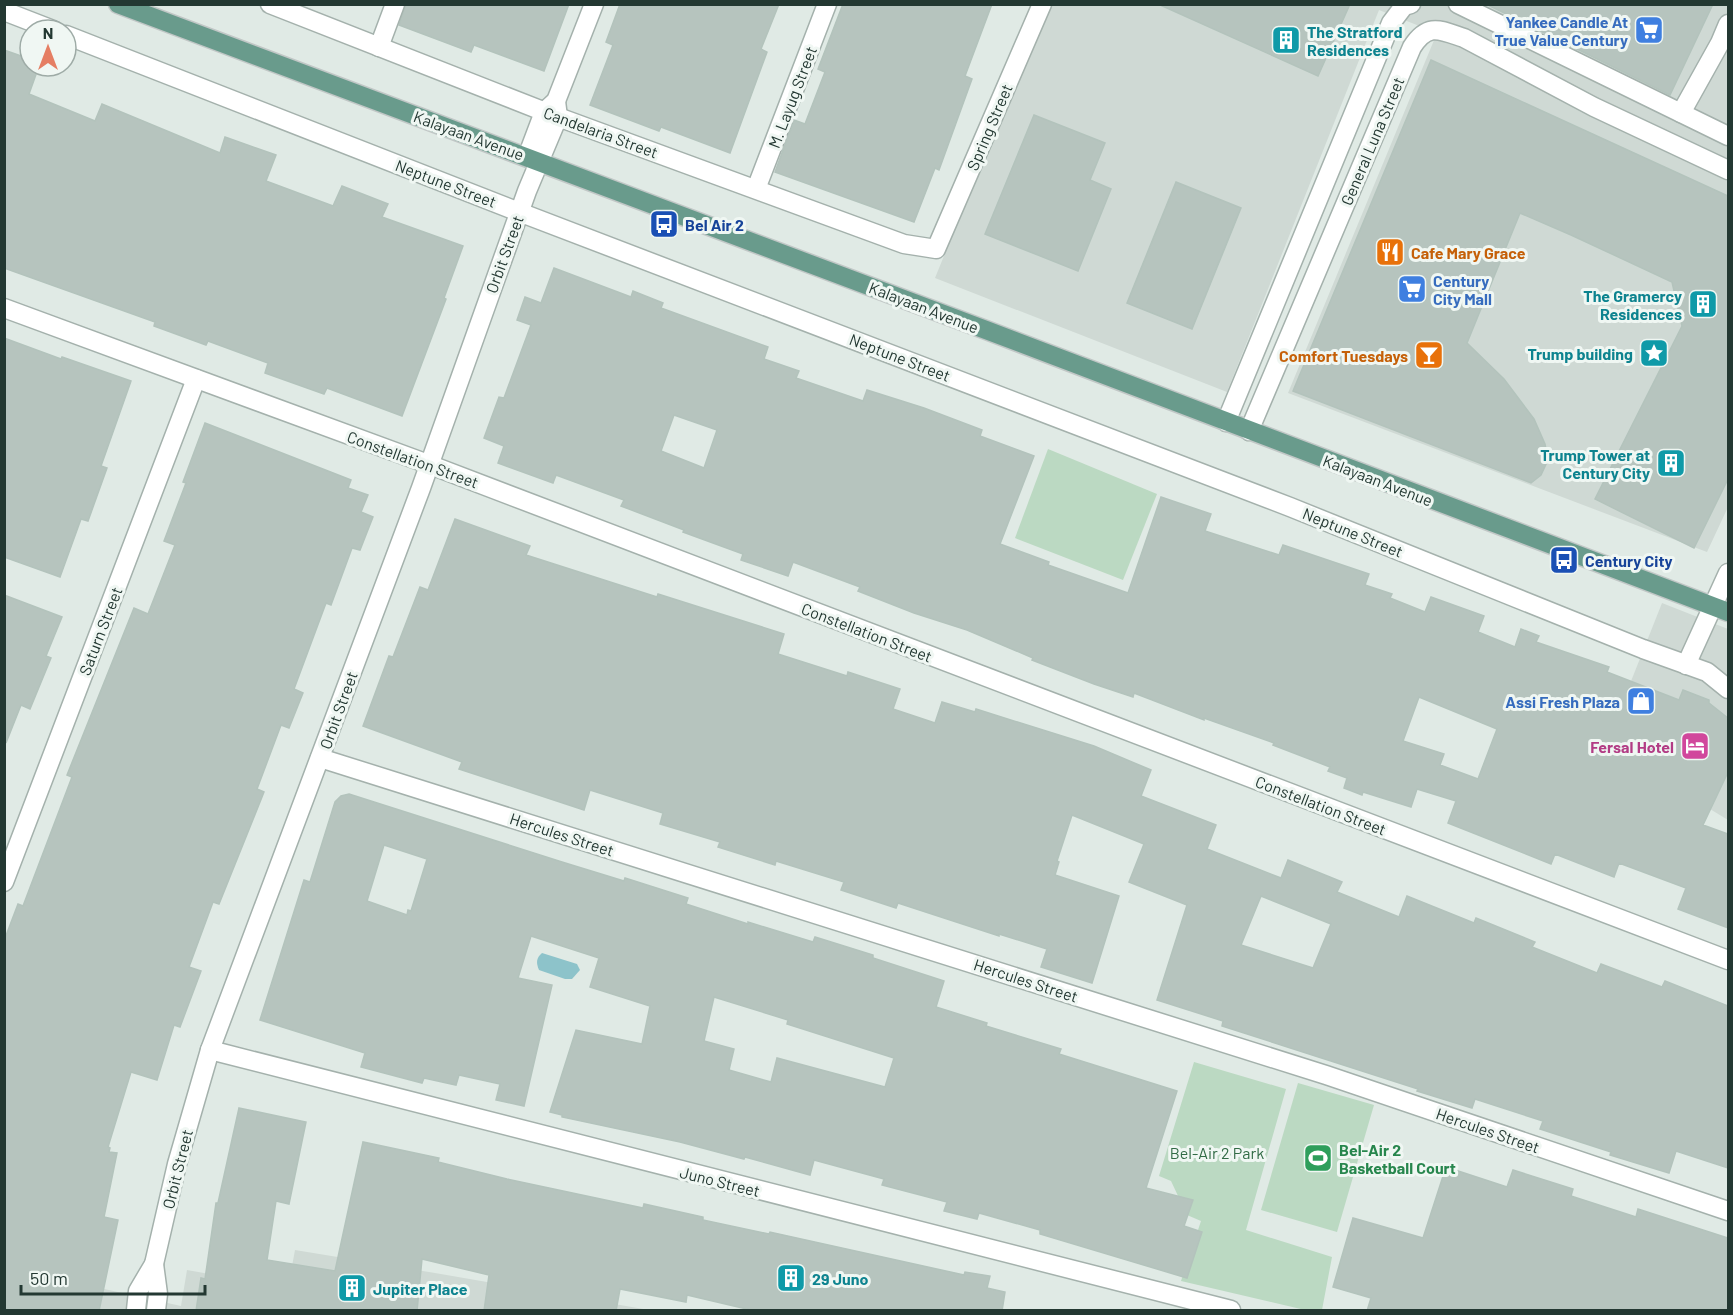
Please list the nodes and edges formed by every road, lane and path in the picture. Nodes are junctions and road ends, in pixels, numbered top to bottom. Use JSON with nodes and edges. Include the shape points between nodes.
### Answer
{"nodes":[{"id":1,"x":118,"y":4,"type":"edge"},
{"id":2,"x":270,"y":4,"type":"edge"},
{"id":3,"x":395,"y":4,"type":"edge"},
{"id":4,"x":594,"y":4,"type":"edge"},
{"id":5,"x":827,"y":4,"type":"edge"},
{"id":6,"x":1042,"y":4,"type":"edge"},
{"id":7,"x":1458,"y":4,"type":"edge"},
{"id":8,"x":1406,"y":5,"type":"edge"},
{"id":9,"x":4,"y":11,"type":"edge"},
{"id":10,"x":22,"y":18,"type":"edge"},
{"id":11,"x":1728,"y":24,"type":"edge"},
{"id":12,"x":78,"y":40,"type":"edge"},
{"id":13,"x":379,"y":47,"type":"junction"},
{"id":14,"x":553,"y":110,"type":"junction"},
{"id":15,"x":1681,"y":113,"type":"junction"},
{"id":16,"x":1728,"y":138,"type":"edge"},
{"id":17,"x":534,"y":160,"type":"junction"},
{"id":18,"x":1723,"y":167,"type":"edge"},
{"id":19,"x":756,"y":189,"type":"junction"},
{"id":20,"x":519,"y":212,"type":"junction"},
{"id":21,"x":1313,"y":212,"type":"junction"},
{"id":22,"x":1338,"y":222,"type":"junction"},
{"id":23,"x":936,"y":249,"type":"joint"},
{"id":24,"x":4,"y":308,"type":"edge"},
{"id":25,"x":196,"y":379,"type":"junction"},
{"id":26,"x":1226,"y":422,"type":"junction"},
{"id":27,"x":1249,"y":431,"type":"junction"},
{"id":28,"x":428,"y":464,"type":"junction"},
{"id":29,"x":1728,"y":577,"type":"edge"},
{"id":30,"x":1721,"y":609,"type":"edge"},
{"id":31,"x":1686,"y":665,"type":"junction"},
{"id":32,"x":1728,"y":689,"type":"edge"},
{"id":33,"x":320,"y":758,"type":"junction"},
{"id":34,"x":4,"y":882,"type":"edge"},
{"id":35,"x":1728,"y":960,"type":"edge"},
{"id":36,"x":210,"y":1050,"type":"junction"},
{"id":37,"x":1728,"y":1211,"type":"edge"},
{"id":38,"x":154,"y":1264,"type":"junction"},
{"id":39,"x":136,"y":1311,"type":"edge"},
{"id":40,"x":156,"y":1311,"type":"edge"},
{"id":41,"x":1231,"y":1311,"type":"edge"}],
"edges":[{"from":1,"to":17,"type":"main road","name":"Kalayaan Avenue"},
{"from":2,"to":13,"type":"street","name":"Candelaria Street"},
{"from":3,"to":13,"type":"street"},
{"from":4,"to":14,"type":"street","name":"Orbit Street"},
{"from":5,"to":19,"type":"street","name":"M. Layug Street"},
{"from":6,"to":23,"type":"street","name":"Spring Street"},
{"from":7,"to":15,"type":"street"},
{"from":8,"to":21,"type":"street","name":"General Luna Street","via":[[1391,23]]},
{"from":9,"to":10,"type":"street"},
{"from":11,"to":15,"type":"street"},
{"from":12,"to":20,"type":"street","name":"Neptune Street"},
{"from":13,"to":14,"type":"street","name":"Candelaria Street"},
{"from":14,"to":17,"type":"street","name":"Orbit Street"},
{"from":14,"to":19,"type":"street","name":"Candelaria Street"},
{"from":15,"to":16,"type":"street"},
{"from":16,"to":18,"type":"street"},
{"from":17,"to":20,"type":"street","name":"Orbit Street"},
{"from":17,"to":26,"type":"main road","name":"Kalayaan Avenue"},
{"from":18,"to":22,"type":"street","name":"General Luna Street","via":[[1594,107],[1464,38],[1433,29],[1420,35],[1412,47]]},
{"from":19,"to":23,"type":"street","name":"Candelaria Street","via":[[904,244]]},
{"from":20,"to":28,"type":"street","name":"Orbit Street"},
{"from":20,"to":31,"type":"street","name":"Neptune Street","via":[[1290,507]]},
{"from":21,"to":22,"type":"street"},
{"from":21,"to":26,"type":"street","name":"General Luna Street"},
{"from":22,"to":27,"type":"street","name":"General Luna Street"},
{"from":24,"to":25,"type":"street","name":"Constellation Street"},
{"from":25,"to":28,"type":"street","name":"Constellation Street"},
{"from":25,"to":34,"type":"street","name":"Saturn Street"},
{"from":26,"to":27,"type":"main road","name":"Kalayaan Avenue"},
{"from":27,"to":30,"type":"main road","name":"Kalayaan Avenue"},
{"from":28,"to":33,"type":"street","name":"Orbit Street"},
{"from":28,"to":35,"type":"street","name":"Constellation Street"},
{"from":29,"to":30,"type":"street"},
{"from":30,"to":31,"type":"street"},
{"from":31,"to":32,"type":"street","name":"Neptune Street","via":[[1707,672]]},
{"from":33,"to":36,"type":"street","name":"Orbit Street"},
{"from":33,"to":37,"type":"street","name":"Hercules Street","via":[[1326,1075]]},
{"from":36,"to":38,"type":"street","name":"Orbit Street","via":[[177,1164]]},
{"from":36,"to":41,"type":"street","name":"Juno Street"},
{"from":38,"to":39,"type":"street","name":"Orbit Street","via":[[138,1291]]},
{"from":38,"to":40,"type":"street","name":"Orbit Street"}]}
